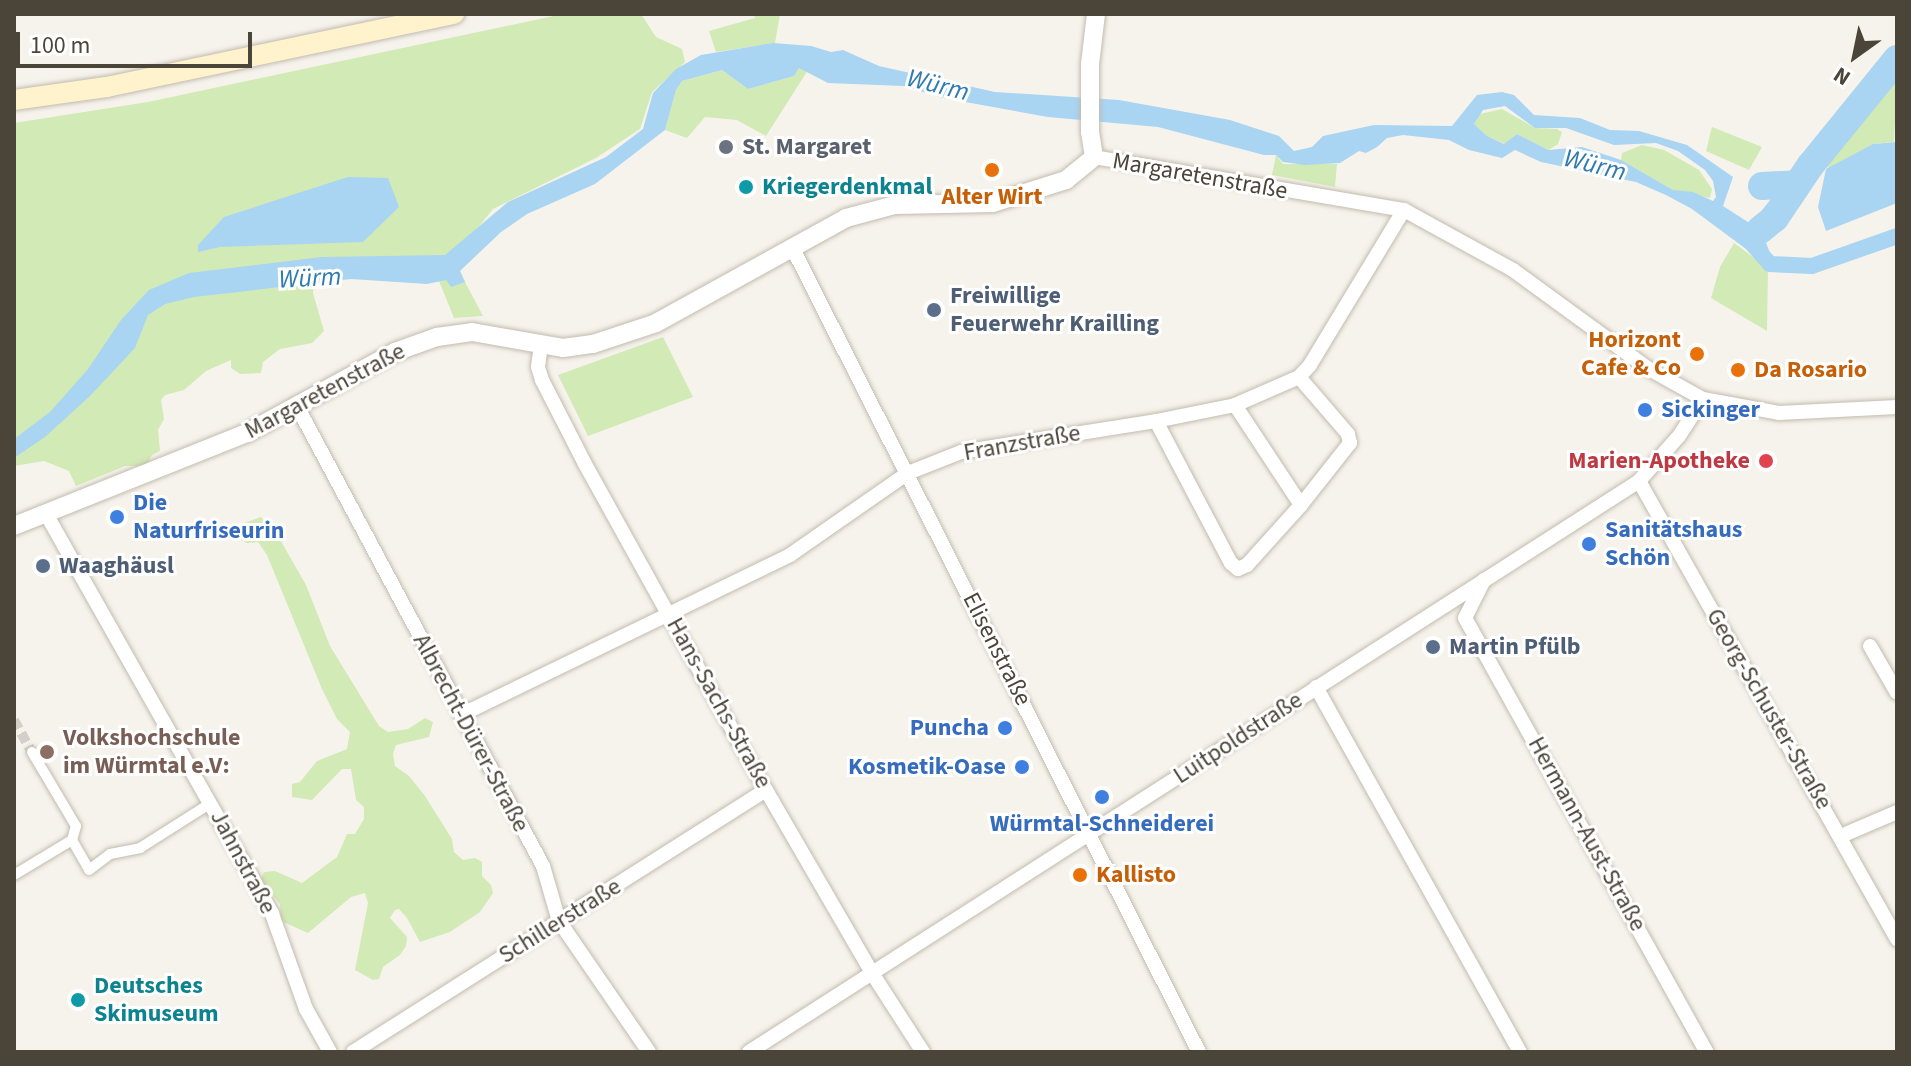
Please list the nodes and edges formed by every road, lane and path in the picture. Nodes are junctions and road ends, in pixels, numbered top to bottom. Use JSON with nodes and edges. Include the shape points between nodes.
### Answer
{"nodes":[{"id":1,"x":454,"y":14,"type":"edge"},
{"id":2,"x":1096,"y":14,"type":"edge"},
{"id":3,"x":14,"y":100,"type":"edge"},
{"id":4,"x":1094,"y":157,"type":"junction"},
{"id":5,"x":1404,"y":210,"type":"junction"},
{"id":6,"x":792,"y":247,"type":"junction"},
{"id":7,"x":541,"y":345,"type":"junction"},
{"id":8,"x":1299,"y":377,"type":"junction"},
{"id":9,"x":1703,"y":399,"type":"junction"},
{"id":10,"x":1235,"y":405,"type":"junction"},
{"id":11,"x":1897,"y":407,"type":"edge"},
{"id":12,"x":298,"y":408,"type":"junction"},
{"id":13,"x":1156,"y":421,"type":"junction"},
{"id":14,"x":908,"y":473,"type":"junction"},
{"id":15,"x":1639,"y":481,"type":"junction"},
{"id":16,"x":1301,"y":505,"type":"junction"},
{"id":17,"x":47,"y":511,"type":"junction"},
{"id":18,"x":14,"y":526,"type":"edge"},
{"id":19,"x":1486,"y":578,"type":"junction"},
{"id":20,"x":1435,"y":610,"type":"junction"},
{"id":21,"x":670,"y":614,"type":"junction"},
{"id":22,"x":1465,"y":618,"type":"junction"},
{"id":23,"x":1870,"y":646,"type":"dead end"},
{"id":24,"x":1316,"y":687,"type":"junction"},
{"id":25,"x":1897,"y":693,"type":"edge"},
{"id":26,"x":461,"y":715,"type":"junction"},
{"id":27,"x":32,"y":752,"type":"tunnel mouth"},
{"id":28,"x":766,"y":790,"type":"junction"},
{"id":29,"x":211,"y":803,"type":"junction"},
{"id":30,"x":1897,"y":812,"type":"edge"},
{"id":31,"x":1090,"y":834,"type":"junction"},
{"id":32,"x":1841,"y":836,"type":"junction"},
{"id":33,"x":72,"y":840,"type":"junction"},
{"id":34,"x":14,"y":875,"type":"edge"},
{"id":35,"x":559,"y":921,"type":"junction"},
{"id":36,"x":1897,"y":939,"type":"edge"},
{"id":37,"x":872,"y":973,"type":"junction"},
{"id":38,"x":330,"y":1052,"type":"edge"},
{"id":39,"x":353,"y":1052,"type":"edge"},
{"id":40,"x":649,"y":1052,"type":"edge"},
{"id":41,"x":749,"y":1052,"type":"edge"},
{"id":42,"x":923,"y":1052,"type":"edge"},
{"id":43,"x":1199,"y":1052,"type":"edge"},
{"id":44,"x":1520,"y":1052,"type":"edge"},
{"id":45,"x":1707,"y":1052,"type":"edge"}],
"edges":[{"from":1,"to":3,"type":"main road","via":[[107,87]]},
{"from":2,"to":4,"type":"street","via":[[1091,35]]},
{"from":4,"to":5,"type":"street","name":"Margaretenstraße"},
{"from":4,"to":6,"type":"street","name":"Margaretenstraße","via":[[1066,180],[993,203],[884,208],[846,218]]},
{"from":5,"to":8,"type":"street"},
{"from":5,"to":9,"type":"street","name":"Margaretenstraße","via":[[1513,270],[1649,369]]},
{"from":6,"to":7,"type":"street","name":"Margaretenstraße","via":[[656,323],[593,344]]},
{"from":6,"to":14,"type":"street","name":"Elisenstraße"},
{"from":7,"to":12,"type":"street","name":"Margaretenstraße","via":[[495,334],[437,337],[395,352]]},
{"from":7,"to":21,"type":"street","name":"Hans-Sachs-Straße","via":[[542,380]]},
{"from":8,"to":10,"type":"street","name":"Franzstraße"},
{"from":8,"to":16,"type":"street","via":[[1350,443]]},
{"from":9,"to":11,"type":"street","name":"Margaretenstraße","via":[[1779,413]]},
{"from":9,"to":15,"type":"street","name":"Luitpoldstraße"},
{"from":10,"to":13,"type":"street","name":"Franzstraße"},
{"from":10,"to":16,"type":"street"},
{"from":12,"to":17,"type":"street","name":"Margaretenstraße"},
{"from":12,"to":26,"type":"street","name":"Albrecht-Dürer-Straße"},
{"from":13,"to":14,"type":"street","name":"Franzstraße","via":[[961,452]]},
{"from":13,"to":16,"type":"street","via":[[1238,569]]},
{"from":14,"to":21,"type":"street","name":"Franzstraße","via":[[790,555]]},
{"from":14,"to":31,"type":"street","name":"Elisenstraße"},
{"from":15,"to":19,"type":"street","name":"Luitpoldstraße"},
{"from":15,"to":32,"type":"street","name":"Georg-Schuster-Straße"},
{"from":17,"to":18,"type":"street","name":"Margaretenstraße"},
{"from":17,"to":29,"type":"street","name":"Jahnstraße"},
{"from":19,"to":20,"type":"street","name":"Luitpoldstraße"},
{"from":19,"to":22,"type":"street"},
{"from":20,"to":22,"type":"street"},
{"from":20,"to":24,"type":"street","name":"Luitpoldstraße"},
{"from":21,"to":26,"type":"street","name":"Franzstraße"},
{"from":21,"to":28,"type":"street","name":"Hans-Sachs-Straße"},
{"from":22,"to":45,"type":"street","name":"Hermann-Aust-Straße"},
{"from":23,"to":25,"type":"street"},
{"from":24,"to":31,"type":"street","name":"Luitpoldstraße"},
{"from":24,"to":44,"type":"street"},
{"from":26,"to":35,"type":"street","name":"Albrecht-Dürer-Straße","via":[[543,866]]},
{"from":27,"to":33,"type":"street","via":[[76,826]]},
{"from":28,"to":35,"type":"street","name":"Schillerstraße"},
{"from":28,"to":37,"type":"street","name":"Hans-Sachs-Straße"},
{"from":29,"to":33,"type":"street","via":[[140,848],[110,854],[89,870]]},
{"from":29,"to":38,"type":"street","name":"Jahnstraße","via":[[272,914],[306,1009]]},
{"from":30,"to":32,"type":"street"},
{"from":31,"to":37,"type":"street","name":"Luitpoldstraße"},
{"from":31,"to":43,"type":"street","name":"Elisenstraße"},
{"from":32,"to":36,"type":"street","name":"Georg-Schuster-Straße"},
{"from":33,"to":34,"type":"street"},
{"from":35,"to":39,"type":"street","name":"Schillerstraße"},
{"from":35,"to":40,"type":"street","name":"Albrecht-Dürer-Straße"},
{"from":37,"to":41,"type":"street","name":"Luitpoldstraße"},
{"from":37,"to":42,"type":"street","name":"Hans-Sachs-Straße"}]}
